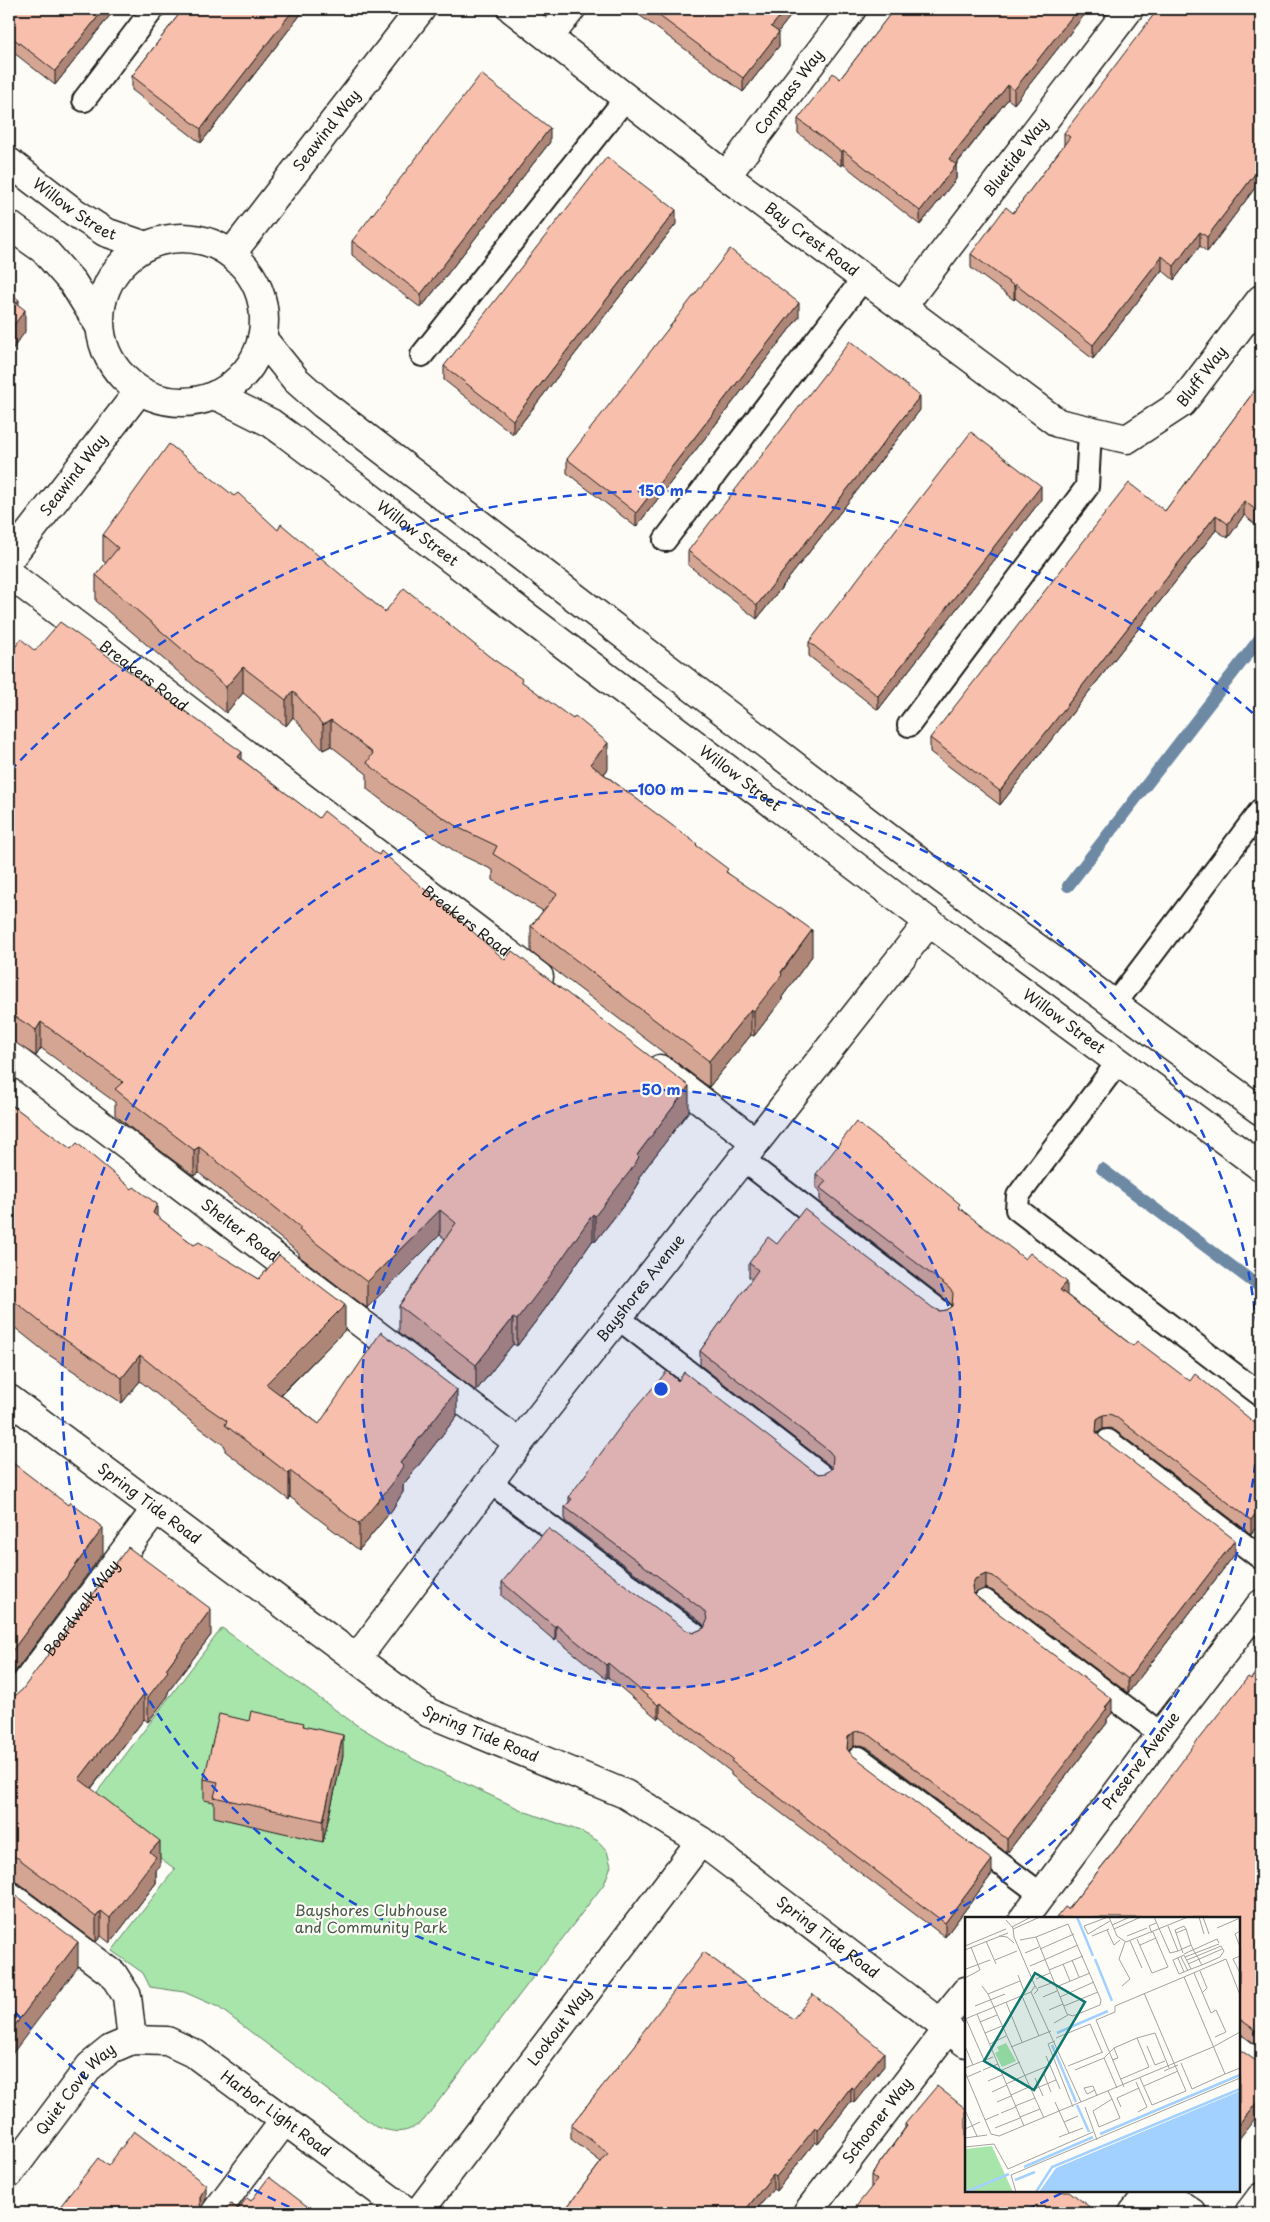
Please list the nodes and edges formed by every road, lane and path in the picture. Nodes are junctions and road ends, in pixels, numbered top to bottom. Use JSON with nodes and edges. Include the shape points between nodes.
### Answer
{"nodes":[{"id":1,"x":153,"y":9,"type":"edge"},
{"id":2,"x":421,"y":9,"type":"edge"},
{"id":3,"x":512,"y":9,"type":"edge"},
{"id":4,"x":571,"y":9,"type":"edge"},
{"id":5,"x":852,"y":9,"type":"edge"},
{"id":6,"x":1129,"y":9,"type":"edge"},
{"id":7,"x":549,"y":37,"type":"junction"},
{"id":8,"x":626,"y":98,"type":"junction"},
{"id":9,"x":84,"y":100,"type":"dead end"},
{"id":10,"x":9,"y":162,"type":"edge"},
{"id":11,"x":726,"y":176,"type":"junction"},
{"id":12,"x":9,"y":225,"type":"edge"},
{"id":13,"x":146,"y":246,"type":"junction"},
{"id":14,"x":232,"y":253,"type":"junction"},
{"id":15,"x":863,"y":279,"type":"junction"},
{"id":16,"x":1261,"y":299,"type":"edge"},
{"id":17,"x":902,"y":307,"type":"junction"},
{"id":18,"x":99,"y":325,"type":"junction"},
{"id":19,"x":262,"y":338,"type":"junction"},
{"id":20,"x":422,"y":355,"type":"dead end"},
{"id":21,"x":139,"y":391,"type":"junction"},
{"id":22,"x":215,"y":395,"type":"junction"},
{"id":23,"x":1090,"y":431,"type":"junction"},
{"id":24,"x":1127,"y":440,"type":"joint"},
{"id":25,"x":665,"y":540,"type":"dead end"},
{"id":26,"x":9,"y":559,"type":"edge"},
{"id":27,"x":9,"y":574,"type":"edge"},
{"id":28,"x":909,"y":725,"type":"dead end"},
{"id":29,"x":1261,"y":810,"type":"edge"},
{"id":30,"x":929,"y":922,"type":"junction"},
{"id":31,"x":556,"y":990,"type":"edge"},
{"id":32,"x":1114,"y":1005,"type":"junction"},
{"id":33,"x":639,"y":1053,"type":"edge"},
{"id":34,"x":9,"y":1055,"type":"edge"},
{"id":35,"x":1118,"y":1062,"type":"junction"},
{"id":36,"x":1261,"y":1111,"type":"edge"},
{"id":37,"x":748,"y":1150,"type":"junction"},
{"id":38,"x":1261,"y":1167,"type":"edge"},
{"id":39,"x":942,"y":1312,"type":"edge"},
{"id":40,"x":618,"y":1317,"type":"junction"},
{"id":41,"x":1261,"y":1395,"type":"edge"},
{"id":42,"x":9,"y":1399,"type":"edge"},
{"id":43,"x":1108,"y":1441,"type":"edge"},
{"id":44,"x":519,"y":1443,"type":"junction"},
{"id":45,"x":821,"y":1475,"type":"edge"},
{"id":46,"x":490,"y":1482,"type":"junction"},
{"id":47,"x":156,"y":1509,"type":"junction"},
{"id":48,"x":1261,"y":1558,"type":"edge"},
{"id":49,"x":985,"y":1601,"type":"edge"},
{"id":50,"x":1261,"y":1604,"type":"edge"},
{"id":51,"x":694,"y":1634,"type":"edge"},
{"id":52,"x":356,"y":1658,"type":"junction"},
{"id":53,"x":9,"y":1706,"type":"edge"},
{"id":54,"x":1161,"y":1734,"type":"junction"},
{"id":55,"x":859,"y":1758,"type":"edge"},
{"id":56,"x":701,"y":1841,"type":"junction"},
{"id":57,"x":1042,"y":1895,"type":"junction"},
{"id":58,"x":9,"y":1896,"type":"edge"},
{"id":59,"x":1025,"y":1917,"type":"edge"},
{"id":60,"x":965,"y":1994,"type":"edge"},
{"id":61,"x":951,"y":2032,"type":"edge"},
{"id":62,"x":132,"y":2040,"type":"junction"},
{"id":63,"x":1240,"y":2048,"type":"edge"},
{"id":64,"x":1261,"y":2064,"type":"edge"},
{"id":65,"x":285,"y":2120,"type":"junction"},
{"id":66,"x":9,"y":2174,"type":"edge"},
{"id":67,"x":1149,"y":2192,"type":"edge"},
{"id":68,"x":1162,"y":2192,"type":"edge"},
{"id":69,"x":1261,"y":2197,"type":"edge"},
{"id":70,"x":215,"y":2213,"type":"edge"},
{"id":71,"x":409,"y":2213,"type":"edge"},
{"id":72,"x":418,"y":2213,"type":"edge"},
{"id":73,"x":807,"y":2213,"type":"edge"},
{"id":74,"x":1133,"y":2213,"type":"edge"},
{"id":75,"x":1192,"y":2213,"type":"edge"},
{"id":76,"x":1249,"y":2213,"type":"edge"}],
"edges":[{"from":1,"to":9,"type":"lane"},
{"from":2,"to":14,"type":"street","name":"Seawind Way"},
{"from":3,"to":7,"type":"street","name":"Bay Crest Road"},
{"from":4,"to":7,"type":"street"},
{"from":5,"to":11,"type":"street","name":"Compass Way"},
{"from":6,"to":17,"type":"street","name":"Bluetide Way"},
{"from":7,"to":8,"type":"street","name":"Bay Crest Road"},
{"from":8,"to":11,"type":"street","name":"Bay Crest Road"},
{"from":8,"to":20,"type":"lane"},
{"from":10,"to":13,"type":"street","name":"Willow Street","via":[[105,232]]},
{"from":11,"to":15,"type":"street","name":"Bay Crest Road"},
{"from":12,"to":18,"type":"street","via":[[44,250],[73,283]]},
{"from":13,"to":14,"type":"street","via":[[178,237],[203,240]]},
{"from":13,"to":18,"type":"street","via":[[130,255],[112,274],[102,299]]},
{"from":14,"to":19,"type":"street","via":[[246,266],[258,288],[264,313]]},
{"from":15,"to":17,"type":"street","name":"Bay Crest Road"},
{"from":15,"to":25,"type":"lane"},
{"from":16,"to":24,"type":"street","name":"Bluff Way","via":[[1182,403]]},
{"from":17,"to":23,"type":"street","name":"Bay Crest Road","via":[[1058,423]]},
{"from":18,"to":21,"type":"street","via":[[104,351],[118,374]]},
{"from":19,"to":22,"type":"street","via":[[253,362],[237,381]]},
{"from":19,"to":32,"type":"street","via":[[296,380],[331,410],[942,879]]},
{"from":21,"to":22,"type":"street","via":[[164,400],[190,402]]},
{"from":21,"to":26,"type":"street","name":"Seawind Way"},
{"from":22,"to":30,"type":"street","name":"Willow Street","via":[[271,423],[289,436]]},
{"from":23,"to":24,"type":"street","name":"Bay Crest Road"},
{"from":23,"to":28,"type":"lane","via":[[1087,487]]},
{"from":27,"to":31,"type":"street","name":"Breakers Road"},
{"from":29,"to":32,"type":"lane"},
{"from":30,"to":35,"type":"street","name":"Willow Street"},
{"from":30,"to":37,"type":"street","name":"Bayshores Avenue"},
{"from":32,"to":36,"type":"street"},
{"from":33,"to":37,"type":"street"},
{"from":34,"to":44,"type":"street","name":"Shelter Road"},
{"from":35,"to":38,"type":"street","name":"Willow Street"},
{"from":35,"to":41,"type":"lane","via":[[1018,1196],[1017,1209]]},
{"from":37,"to":39,"type":"lane"},
{"from":37,"to":40,"type":"street","name":"Bayshores Avenue"},
{"from":40,"to":44,"type":"street","name":"Bayshores Avenue"},
{"from":40,"to":45,"type":"lane"},
{"from":42,"to":47,"type":"street","name":"Spring Tide Road"},
{"from":43,"to":48,"type":"lane"},
{"from":44,"to":46,"type":"street","name":"Bayshores Avenue"},
{"from":46,"to":51,"type":"lane"},
{"from":46,"to":52,"type":"street","name":"Bayshores Avenue"},
{"from":47,"to":52,"type":"street","name":"Spring Tide Road"},
{"from":47,"to":53,"type":"street","name":"Boardwalk Way"},
{"from":49,"to":54,"type":"lane"},
{"from":50,"to":54,"type":"street","name":"Preserve Avenue"},
{"from":52,"to":56,"type":"street","name":"Spring Tide Road","via":[[429,1713],[625,1794]]},
{"from":54,"to":57,"type":"street","name":"Preserve Avenue"},
{"from":55,"to":57,"type":"lane"},
{"from":56,"to":61,"type":"street","name":"Spring Tide Road"},
{"from":56,"to":72,"type":"street","name":"Lookout Way"},
{"from":57,"to":59,"type":"street","name":"Preserve Avenue"},
{"from":58,"to":62,"type":"street","via":[[113,1974],[127,1996]]},
{"from":60,"to":61,"type":"street"},
{"from":61,"to":73,"type":"street","name":"Schooner Way"},
{"from":62,"to":65,"type":"street","name":"Harbor Light Road","via":[[167,2041],[195,2054]]},
{"from":62,"to":66,"type":"street","name":"Quiet Cove Way","via":[[111,2049],[90,2066]]},
{"from":63,"to":64,"type":"lane"},
{"from":65,"to":70,"type":"street"},
{"from":65,"to":71,"type":"street","name":"Harbor Light Road"},
{"from":67,"to":74,"type":"street"},
{"from":68,"to":75,"type":"street"},
{"from":69,"to":76,"type":"street"}]}
